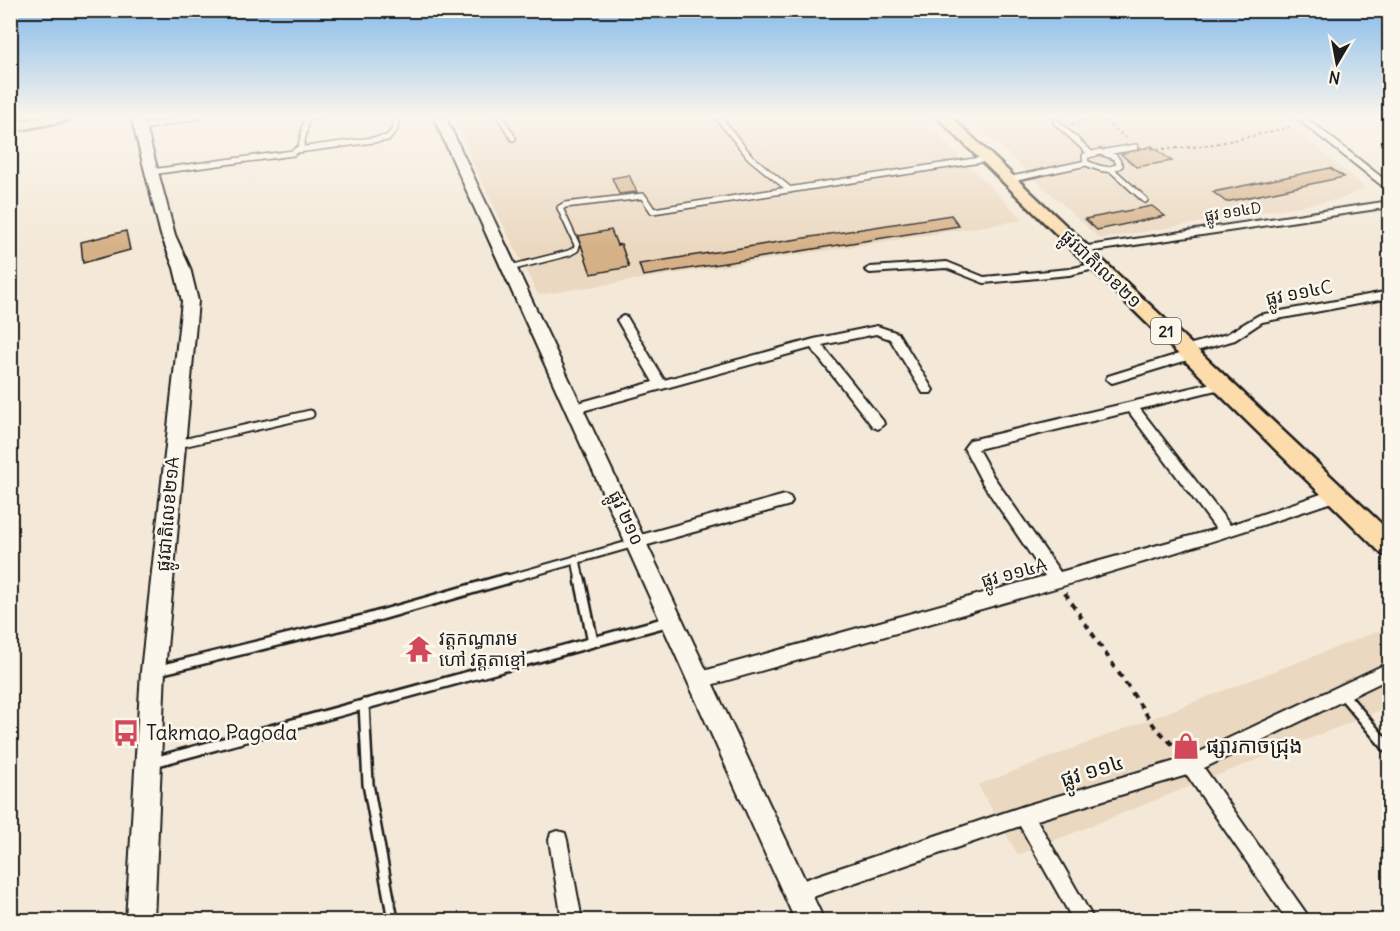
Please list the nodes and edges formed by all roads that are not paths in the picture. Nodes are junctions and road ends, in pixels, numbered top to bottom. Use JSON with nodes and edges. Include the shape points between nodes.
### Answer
{"nodes":[{"id":1,"x":148,"y":159,"type":"edge"},
{"id":2,"x":248,"y":159,"type":"edge"},
{"id":3,"x":459,"y":159,"type":"edge"},
{"id":4,"x":751,"y":159,"type":"edge"},
{"id":5,"x":984,"y":159,"type":"edge"},
{"id":6,"x":987,"y":159,"type":"edge"},
{"id":7,"x":1084,"y":159,"type":"edge"},
{"id":8,"x":1115,"y":159,"type":"edge"},
{"id":9,"x":1352,"y":159,"type":"edge"},
{"id":10,"x":1086,"y":163,"type":"junction"},
{"id":11,"x":1112,"y":170,"type":"junction"},
{"id":12,"x":151,"y":172,"type":"junction"},
{"id":13,"x":1007,"y":180,"type":"junction"},
{"id":14,"x":1389,"y":189,"type":"edge"},
{"id":15,"x":790,"y":190,"type":"junction"},
{"id":16,"x":1145,"y":200,"type":"dead end"},
{"id":17,"x":1389,"y":204,"type":"edge"},
{"id":18,"x":1082,"y":250,"type":"junction"},
{"id":19,"x":1099,"y":265,"type":"junction"},
{"id":20,"x":510,"y":268,"type":"junction"},
{"id":21,"x":870,"y":270,"type":"dead end"},
{"id":22,"x":1389,"y":294,"type":"edge"},
{"id":23,"x":623,"y":320,"type":"dead end"},
{"id":24,"x":814,"y":343,"type":"junction"},
{"id":25,"x":1187,"y":353,"type":"junction"},
{"id":26,"x":1112,"y":379,"type":"dead end"},
{"id":27,"x":660,"y":384,"type":"junction"},
{"id":28,"x":1220,"y":385,"type":"junction"},
{"id":29,"x":927,"y":390,"type":"dead end"},
{"id":30,"x":1132,"y":406,"type":"junction"},
{"id":31,"x":575,"y":408,"type":"junction"},
{"id":32,"x":310,"y":414,"type":"dead end"},
{"id":33,"x":878,"y":424,"type":"dead end"},
{"id":34,"x":175,"y":445,"type":"junction"},
{"id":35,"x":1336,"y":495,"type":"junction"},
{"id":36,"x":785,"y":501,"type":"dead end"},
{"id":37,"x":1227,"y":532,"type":"junction"},
{"id":38,"x":637,"y":542,"type":"junction"},
{"id":39,"x":1389,"y":547,"type":"edge"},
{"id":40,"x":576,"y":560,"type":"junction"},
{"id":41,"x":1057,"y":581,"type":"junction"},
{"id":42,"x":672,"y":620,"type":"junction"},
{"id":43,"x":593,"y":642,"type":"junction"},
{"id":44,"x":1389,"y":670,"type":"edge"},
{"id":45,"x":153,"y":671,"type":"junction"},
{"id":46,"x":700,"y":680,"type":"junction"},
{"id":47,"x":1340,"y":692,"type":"junction"},
{"id":48,"x":364,"y":704,"type":"junction"},
{"id":49,"x":1389,"y":750,"type":"edge"},
{"id":50,"x":148,"y":764,"type":"junction"},
{"id":51,"x":1191,"y":765,"type":"junction"},
{"id":52,"x":1024,"y":815,"type":"junction"},
{"id":53,"x":558,"y":840,"type":"dead end"},
{"id":54,"x":798,"y":892,"type":"junction"},
{"id":55,"x":140,"y":921,"type":"edge"},
{"id":56,"x":393,"y":921,"type":"edge"},
{"id":57,"x":572,"y":921,"type":"edge"},
{"id":58,"x":810,"y":921,"type":"edge"},
{"id":59,"x":1084,"y":921,"type":"edge"},
{"id":60,"x":1299,"y":921,"type":"edge"}],
"edges":[{"from":1,"to":12,"type":"street","name":"ផ្លូវជាតិលេខ២១A"},
{"from":2,"to":12,"type":"lane"},
{"from":3,"to":20,"type":"street","name":"ផ្លូវ ២១០"},
{"from":4,"to":15,"type":"lane"},
{"from":5,"to":15,"type":"lane"},
{"from":6,"to":13,"type":"main road","name":"ផ្លូវជាតិលេខ២១","number":"21"},
{"from":7,"to":10,"type":"lane"},
{"from":8,"to":11,"type":"lane","via":[[1120,162]]},
{"from":9,"to":14,"type":"street"},
{"from":10,"to":11,"type":"lane"},
{"from":10,"to":13,"type":"lane"},
{"from":11,"to":16,"type":"lane"},
{"from":12,"to":34,"type":"street","name":"ផ្លូវជាតិលេខ២១A","via":[[190,301]]},
{"from":13,"to":18,"type":"main road","name":"ផ្លូវជាតិលេខ២១","number":"21"},
{"from":15,"to":20,"type":"lane","via":[[653,211],[643,196],[565,205],[560,208],[576,249]]},
{"from":17,"to":18,"type":"street","name":"ផ្លូវ ១១៤D"},
{"from":18,"to":19,"type":"main road","name":"ផ្លូវជាតិលេខ២១","number":"21"},
{"from":19,"to":21,"type":"street","via":[[1069,272],[984,280],[947,266]]},
{"from":19,"to":25,"type":"main road","name":"ផ្លូវជាតិលេខ២១","number":"21"},
{"from":20,"to":31,"type":"street","name":"ផ្លូវ ២១០"},
{"from":22,"to":25,"type":"street","name":"ផ្លូវ ១១៤C","via":[[1259,319],[1231,337]]},
{"from":23,"to":27,"type":"street"},
{"from":24,"to":27,"type":"street"},
{"from":24,"to":29,"type":"street","via":[[877,330],[886,332],[894,336]]},
{"from":24,"to":33,"type":"street"},
{"from":25,"to":26,"type":"street","name":"ផ្លូវ ១១៤C"},
{"from":25,"to":28,"type":"main road","name":"ផ្លូវជាតិលេខ២១","number":"21"},
{"from":27,"to":31,"type":"street"},
{"from":28,"to":30,"type":"street"},
{"from":28,"to":35,"type":"main road","name":"ផ្លូវជាតិលេខ២១","number":"21"},
{"from":30,"to":37,"type":"street"},
{"from":30,"to":41,"type":"street","via":[[971,448],[988,480]]},
{"from":31,"to":38,"type":"street","name":"ផ្លូវ ២១០"},
{"from":32,"to":34,"type":"lane"},
{"from":34,"to":45,"type":"street","name":"ផ្លូវជាតិលេខ២១A"},
{"from":35,"to":37,"type":"street","name":"ផ្លូវ ១១៤A"},
{"from":35,"to":39,"type":"main road","name":"ផ្លូវជាតិលេខ២១","number":"21"},
{"from":36,"to":38,"type":"street"},
{"from":37,"to":41,"type":"street","name":"ផ្លូវ ១១៤A"},
{"from":38,"to":40,"type":"lane"},
{"from":38,"to":42,"type":"street","name":"ផ្លូវ ២១០"},
{"from":40,"to":43,"type":"lane"},
{"from":40,"to":45,"type":"lane","via":[[367,619]]},
{"from":41,"to":46,"type":"street","name":"ផ្លូវ ១១៤A"},
{"from":42,"to":43,"type":"lane"},
{"from":42,"to":46,"type":"street","name":"ផ្លូវ ២១០"},
{"from":43,"to":48,"type":"lane"},
{"from":44,"to":47,"type":"street","name":"ផ្លូវ ១១៤"},
{"from":45,"to":50,"type":"street","name":"ផ្លូវជាតិលេខ២១A"},
{"from":46,"to":54,"type":"street","name":"ផ្លូវ ២១០"},
{"from":47,"to":49,"type":"lane"},
{"from":47,"to":51,"type":"street","name":"ផ្លូវ ១១៤"},
{"from":48,"to":50,"type":"lane"},
{"from":48,"to":56,"type":"lane","via":[[373,815]]},
{"from":50,"to":55,"type":"street","name":"ផ្លូវជាតិលេខ២១A"},
{"from":51,"to":52,"type":"street","name":"ផ្លូវ ១១៤"},
{"from":51,"to":60,"type":"street"},
{"from":52,"to":54,"type":"street","name":"ផ្លូវ ១១៤"},
{"from":52,"to":59,"type":"street"},
{"from":53,"to":57,"type":"street"},
{"from":54,"to":58,"type":"street","name":"ផ្លូវ ២១០"}]}
